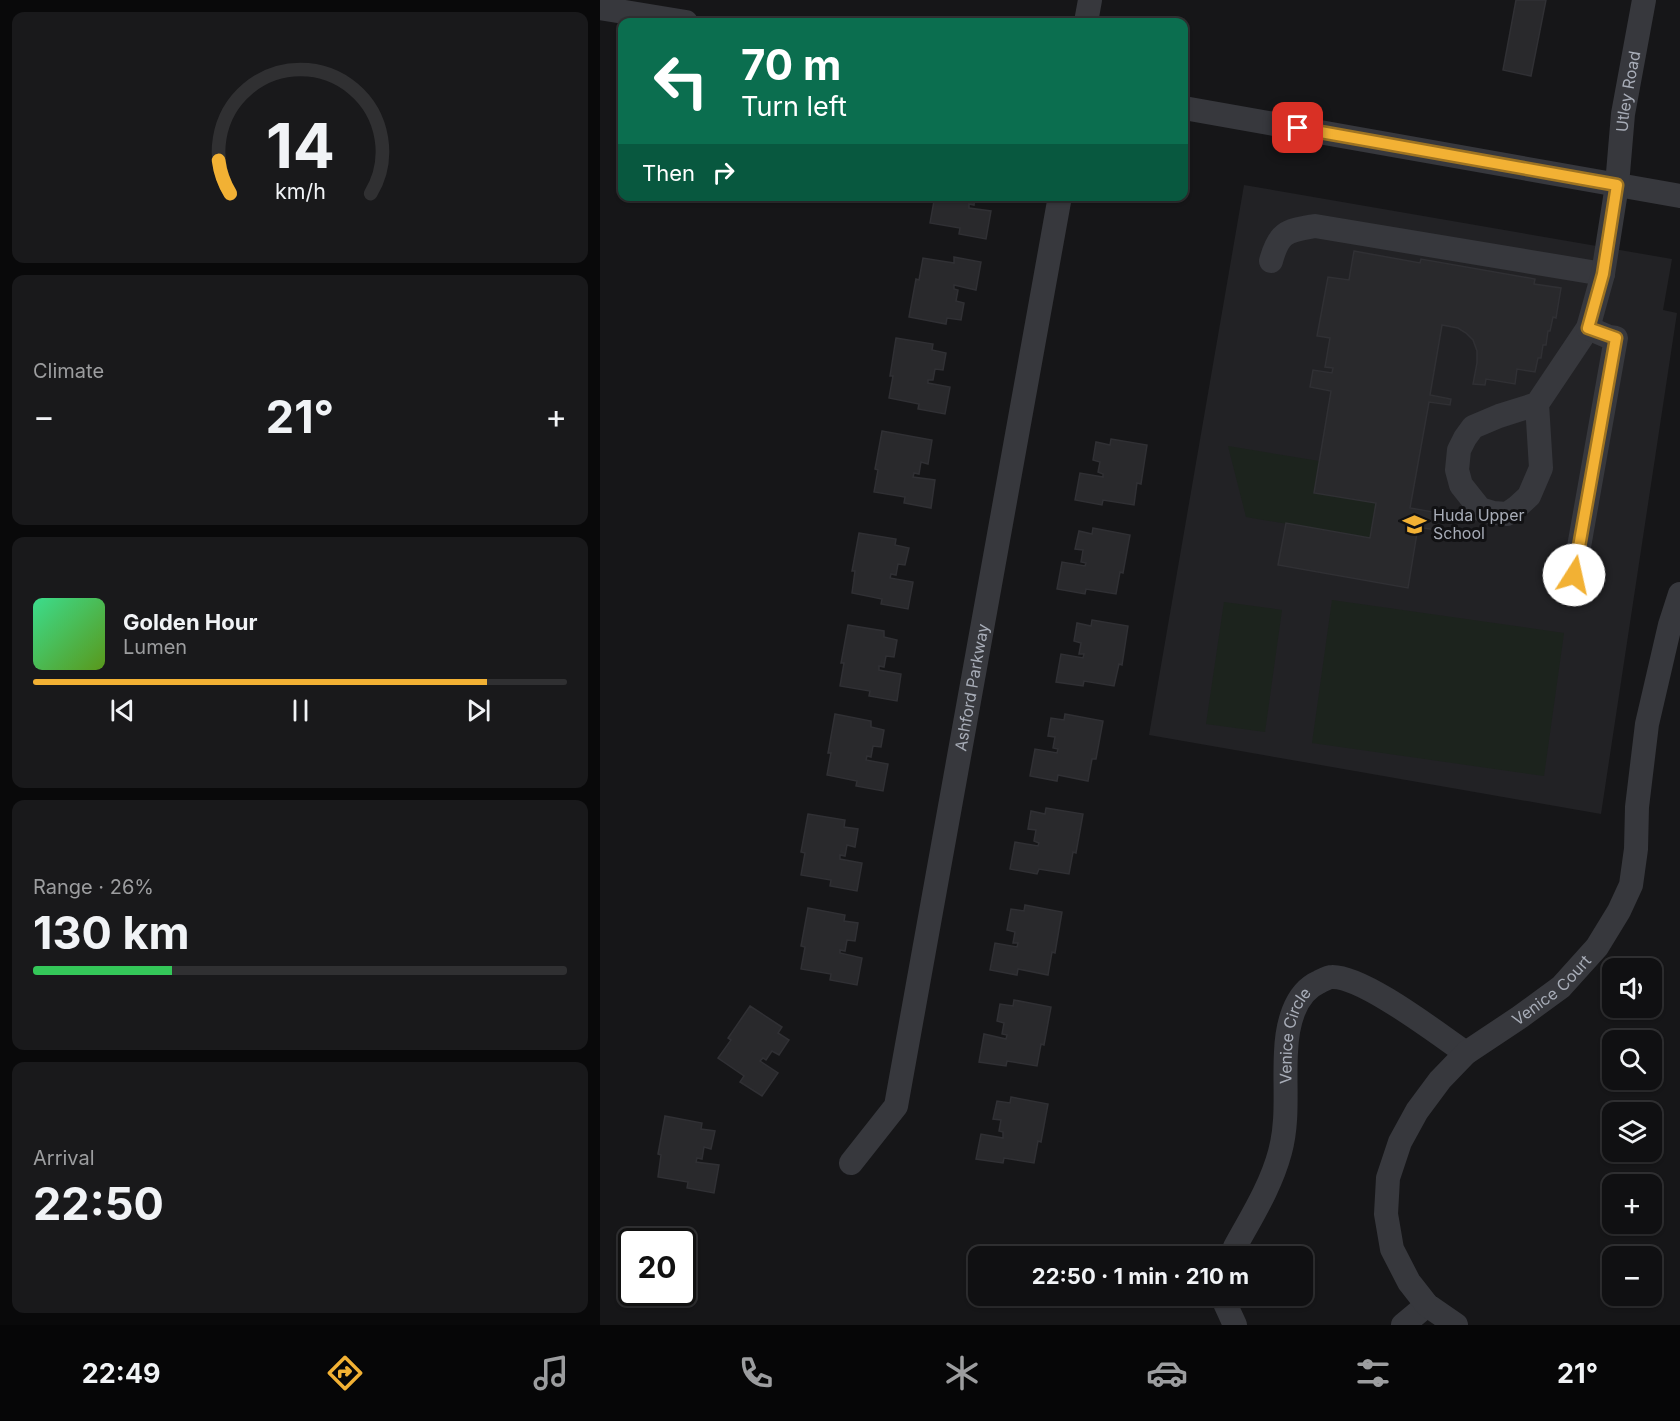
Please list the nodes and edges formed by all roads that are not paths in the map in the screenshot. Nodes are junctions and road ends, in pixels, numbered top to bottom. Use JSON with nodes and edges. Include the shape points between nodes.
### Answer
{"nodes":[{"id":1,"x":1090,"y":0,"type":"edge"},
{"id":2,"x":1644,"y":0,"type":"edge"},
{"id":3,"x":600,"y":8,"type":"edge"},
{"id":4,"x":661,"y":18,"type":"edge"},
{"id":5,"x":1087,"y":18,"type":"edge"},
{"id":6,"x":1188,"y":109,"type":"edge"},
{"id":7,"x":1617,"y":185,"type":"junction"},
{"id":8,"x":1680,"y":196,"type":"edge"},
{"id":9,"x":1059,"y":201,"type":"edge"},
{"id":10,"x":1271,"y":261,"type":"dead end"},
{"id":11,"x":1603,"y":274,"type":"junction"},
{"id":12,"x":1588,"y":328,"type":"junction"},
{"id":13,"x":1537,"y":404,"type":"junction"},
{"id":14,"x":1574,"y":575,"type":"dead end"},
{"id":15,"x":1680,"y":594,"type":"edge"},
{"id":16,"x":1466,"y":1053,"type":"junction"},
{"id":17,"x":851,"y":1163,"type":"dead end"},
{"id":18,"x":1236,"y":1246,"type":"edge"},
{"id":19,"x":1427,"y":1305,"type":"junction"},
{"id":20,"x":1226,"y":1306,"type":"edge"},
{"id":21,"x":1235,"y":1325,"type":"edge"},
{"id":22,"x":1403,"y":1325,"type":"edge"},
{"id":23,"x":1456,"y":1325,"type":"edge"}],
"edges":[{"from":1,"to":5,"type":"street"},
{"from":2,"to":7,"type":"street","name":"Utley Road","via":[[1623,114]]},
{"from":3,"to":4,"type":"street"},
{"from":6,"to":7,"type":"street"},
{"from":7,"to":8,"type":"street"},
{"from":7,"to":11,"type":"street","name":"Utley Road"},
{"from":9,"to":17,"type":"street","name":"Ashford Parkway","via":[[897,1106]]},
{"from":10,"to":11,"type":"street","via":[[1275,244],[1290,230],[1315,226]]},
{"from":11,"to":12,"type":"street","name":"Utley Road"},
{"from":12,"to":13,"type":"street","name":"Utley Road"},
{"from":12,"to":14,"type":"street","via":[[1616,338]]},
{"from":13,"to":13,"type":"street","via":[[1473,427],[1465,438],[1457,470],[1461,485],[1480,509],[1507,513],[1529,496],[1541,468]]},
{"from":15,"to":16,"type":"street","name":"Venice Court","via":[[1647,724],[1636,849],[1631,885],[1623,903],[1597,947],[1561,987]]},
{"from":16,"to":18,"type":"street","name":"Venice Circle","via":[[1392,1002],[1350,980],[1330,977],[1309,986],[1292,1012],[1280,1152],[1269,1183]]},
{"from":16,"to":19,"type":"street","name":"Venice Court","via":[[1417,1111],[1400,1142],[1388,1178],[1386,1214],[1392,1249],[1409,1282]]},
{"from":19,"to":22,"type":"street"},
{"from":19,"to":23,"type":"street","name":"Venice Court"},
{"from":20,"to":21,"type":"street"}]}
